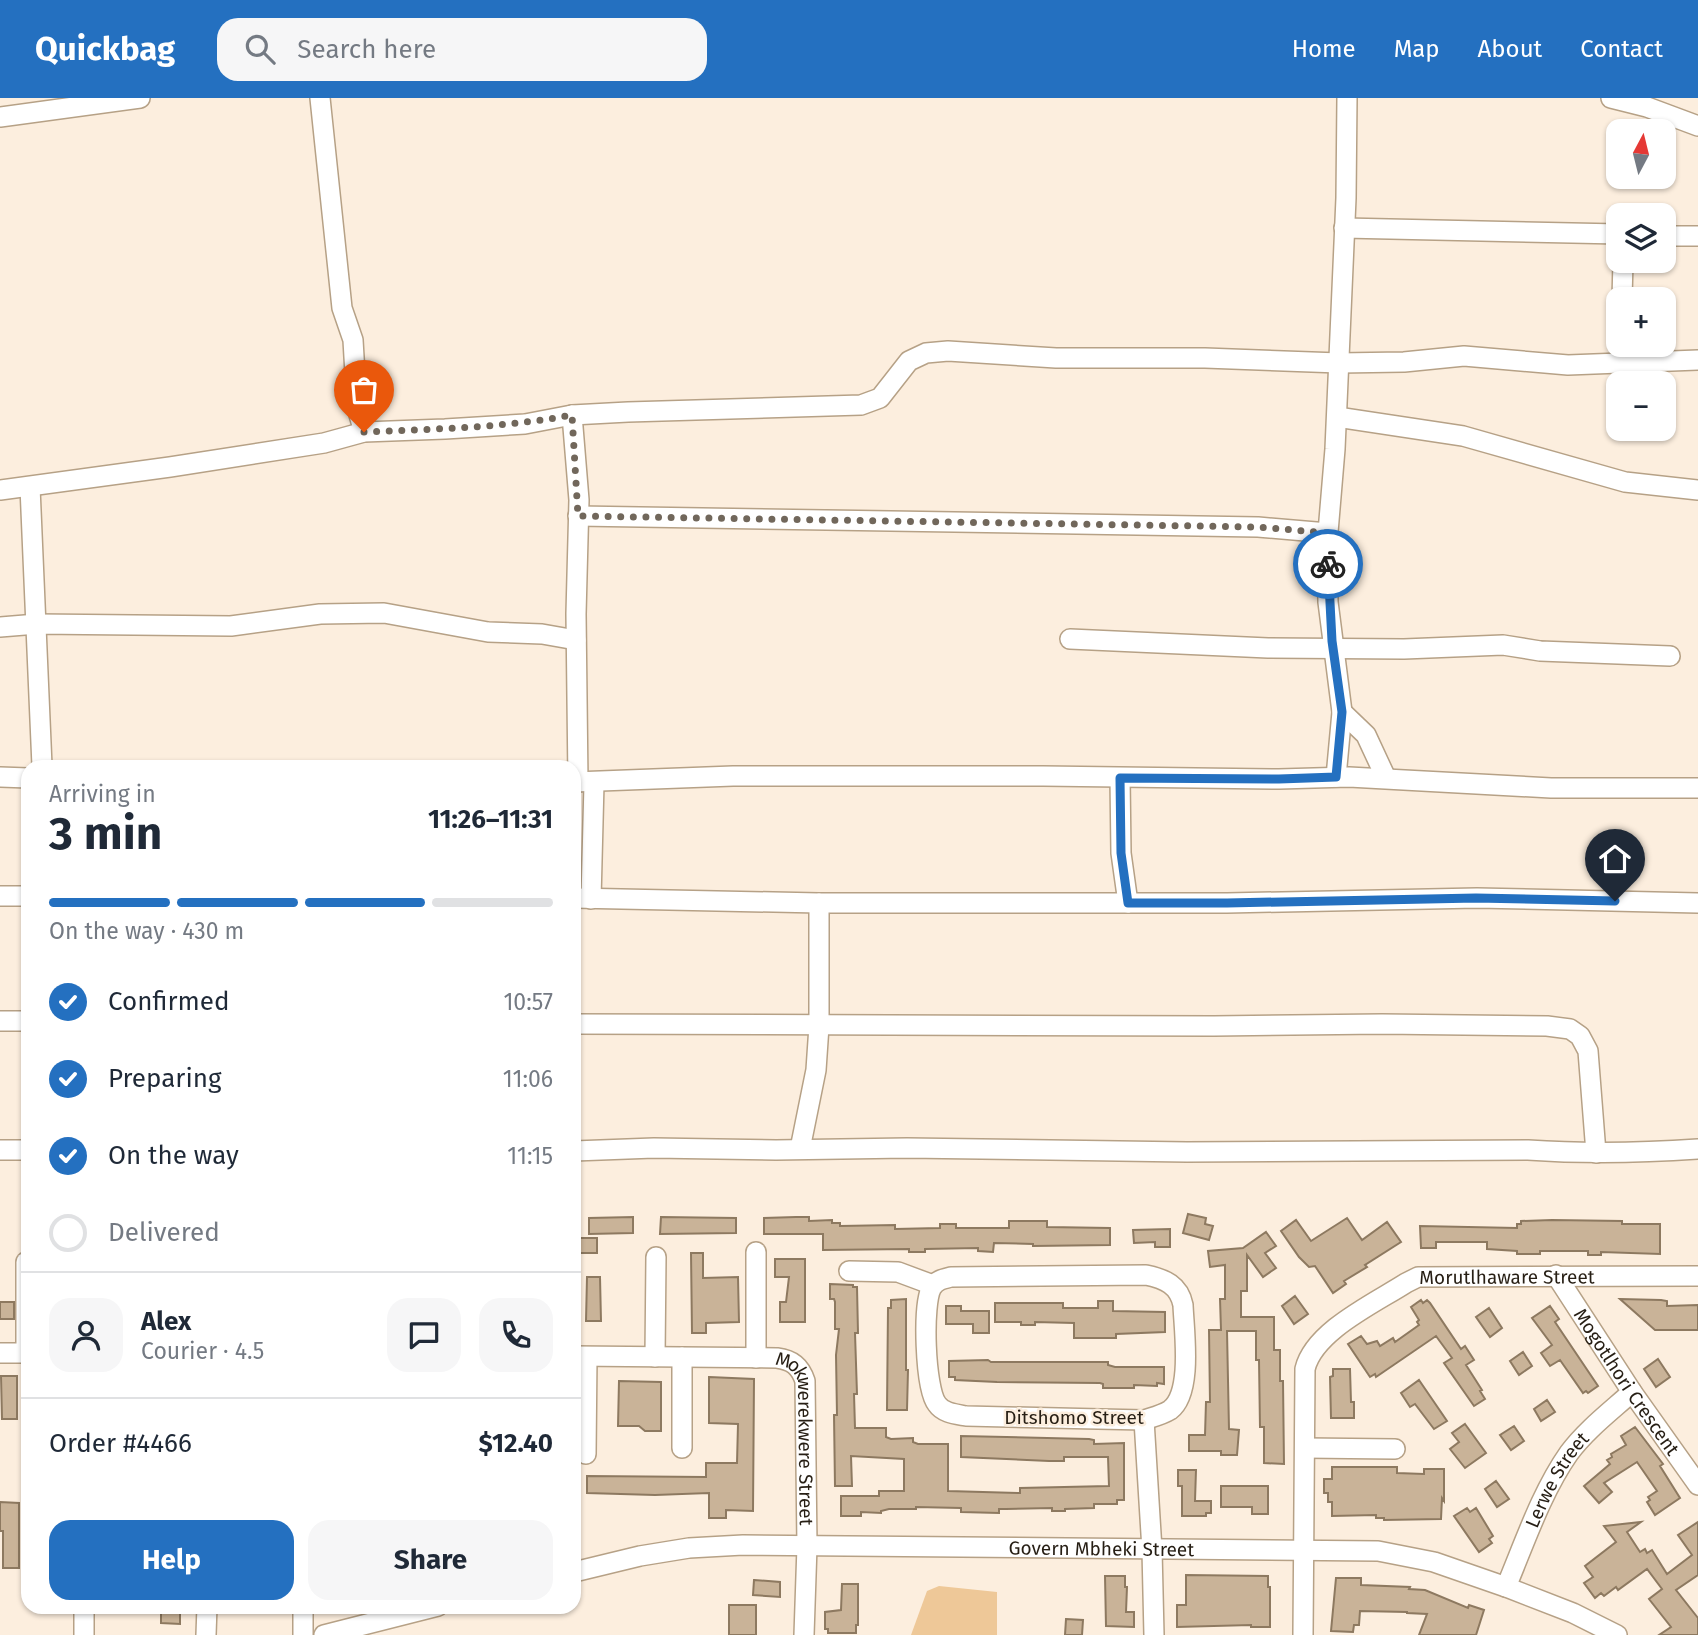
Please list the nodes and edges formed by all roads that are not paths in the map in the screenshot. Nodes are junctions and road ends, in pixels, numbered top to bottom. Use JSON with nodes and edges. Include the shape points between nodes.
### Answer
{"nodes":[{"id":1,"x":140,"y":98,"type":"edge"},
{"id":2,"x":320,"y":98,"type":"edge"},
{"id":3,"x":1348,"y":98,"type":"edge"},
{"id":4,"x":1612,"y":98,"type":"edge"},
{"id":5,"x":0,"y":117,"type":"edge"},
{"id":6,"x":1698,"y":126,"type":"edge"},
{"id":7,"x":1345,"y":228,"type":"junction"},
{"id":8,"x":1606,"y":234,"type":"edge"},
{"id":9,"x":1676,"y":236,"type":"edge"},
{"id":10,"x":1698,"y":236,"type":"edge"},
{"id":11,"x":1608,"y":357,"type":"edge"},
{"id":12,"x":1660,"y":357,"type":"edge"},
{"id":13,"x":1698,"y":360,"type":"edge"},
{"id":14,"x":1339,"y":363,"type":"junction"},
{"id":15,"x":572,"y":415,"type":"junction"},
{"id":16,"x":1337,"y":417,"type":"junction"},
{"id":17,"x":364,"y":432,"type":"junction"},
{"id":18,"x":30,"y":487,"type":"junction"},
{"id":19,"x":0,"y":490,"type":"edge"},
{"id":20,"x":1698,"y":490,"type":"edge"},
{"id":21,"x":578,"y":516,"type":"junction"},
{"id":22,"x":1328,"y":533,"type":"junction"},
{"id":23,"x":37,"y":624,"type":"junction"},
{"id":24,"x":0,"y":627,"type":"edge"},
{"id":25,"x":1070,"y":639,"type":"dead end"},
{"id":26,"x":576,"y":640,"type":"junction"},
{"id":27,"x":1333,"y":648,"type":"junction"},
{"id":28,"x":1670,"y":656,"type":"dead end"},
{"id":29,"x":1342,"y":712,"type":"junction"},
{"id":30,"x":42,"y":760,"type":"edge"},
{"id":31,"x":0,"y":777,"type":"edge"},
{"id":32,"x":1336,"y":777,"type":"junction"},
{"id":33,"x":21,"y":778,"type":"edge"},
{"id":34,"x":1120,"y":778,"type":"junction"},
{"id":35,"x":1387,"y":778,"type":"junction"},
{"id":36,"x":582,"y":782,"type":"edge"},
{"id":37,"x":1698,"y":788,"type":"edge"},
{"id":38,"x":0,"y":896,"type":"edge"},
{"id":39,"x":21,"y":896,"type":"edge"},
{"id":40,"x":583,"y":898,"type":"edge"},
{"id":41,"x":819,"y":903,"type":"junction"},
{"id":42,"x":1128,"y":903,"type":"junction"},
{"id":43,"x":1698,"y":903,"type":"edge"},
{"id":44,"x":0,"y":1021,"type":"edge"},
{"id":45,"x":21,"y":1021,"type":"edge"},
{"id":46,"x":581,"y":1024,"type":"edge"},
{"id":47,"x":819,"y":1026,"type":"junction"},
{"id":48,"x":800,"y":1149,"type":"junction"},
{"id":49,"x":1698,"y":1149,"type":"edge"},
{"id":50,"x":0,"y":1150,"type":"edge"},
{"id":51,"x":21,"y":1150,"type":"edge"},
{"id":52,"x":581,"y":1151,"type":"edge"},
{"id":53,"x":1596,"y":1153,"type":"junction"},
{"id":54,"x":757,"y":1252,"type":"dead end"},
{"id":55,"x":656,"y":1257,"type":"dead end"},
{"id":56,"x":849,"y":1271,"type":"dead end"},
{"id":57,"x":1556,"y":1275,"type":"junction"},
{"id":58,"x":1698,"y":1276,"type":"edge"},
{"id":59,"x":933,"y":1285,"type":"junction"},
{"id":60,"x":0,"y":1353,"type":"edge"},
{"id":61,"x":21,"y":1353,"type":"edge"},
{"id":62,"x":581,"y":1356,"type":"edge"},
{"id":63,"x":655,"y":1357,"type":"junction"},
{"id":64,"x":682,"y":1357,"type":"junction"},
{"id":65,"x":756,"y":1358,"type":"junction"},
{"id":66,"x":1632,"y":1392,"type":"junction"},
{"id":67,"x":1144,"y":1420,"type":"junction"},
{"id":68,"x":682,"y":1448,"type":"dead end"},
{"id":69,"x":1305,"y":1448,"type":"junction"},
{"id":70,"x":1395,"y":1449,"type":"dead end"},
{"id":71,"x":586,"y":1454,"type":"dead end"},
{"id":72,"x":1695,"y":1473,"type":"edge"},
{"id":73,"x":807,"y":1546,"type":"junction"},
{"id":74,"x":1305,"y":1549,"type":"junction"},
{"id":75,"x":1152,"y":1550,"type":"junction"},
{"id":76,"x":581,"y":1571,"type":"edge"},
{"id":77,"x":1506,"y":1587,"type":"junction"},
{"id":78,"x":84,"y":1614,"type":"edge"},
{"id":79,"x":207,"y":1614,"type":"edge"},
{"id":80,"x":303,"y":1614,"type":"edge"},
{"id":81,"x":409,"y":1614,"type":"edge"},
{"id":82,"x":387,"y":1620,"type":"edge"},
{"id":83,"x":84,"y":1635,"type":"edge"},
{"id":84,"x":206,"y":1635,"type":"edge"},
{"id":85,"x":303,"y":1635,"type":"edge"},
{"id":86,"x":324,"y":1635,"type":"edge"},
{"id":87,"x":804,"y":1635,"type":"edge"},
{"id":88,"x":1154,"y":1635,"type":"edge"},
{"id":89,"x":1303,"y":1635,"type":"edge"},
{"id":90,"x":1617,"y":1635,"type":"edge"}],
"edges":[{"from":1,"to":5,"type":"street"},
{"from":2,"to":17,"type":"street","via":[[342,308],[353,340],[357,408]]},
{"from":3,"to":7,"type":"street"},
{"from":4,"to":6,"type":"street"},
{"from":7,"to":8,"type":"street"},
{"from":7,"to":14,"type":"street"},
{"from":9,"to":10,"type":"street"},
{"from":11,"to":14,"type":"street","via":[[1568,365],[1464,356]]},
{"from":12,"to":13,"type":"street"},
{"from":14,"to":15,"type":"street","via":[[1056,358],[948,351],[926,353],[909,361],[880,398],[861,405]]},
{"from":14,"to":16,"type":"street"},
{"from":15,"to":17,"type":"street","via":[[525,424]]},
{"from":15,"to":21,"type":"street"},
{"from":16,"to":20,"type":"street","via":[[1463,436],[1625,482]]},
{"from":16,"to":22,"type":"street"},
{"from":17,"to":18,"type":"street","via":[[324,443]]},
{"from":18,"to":19,"type":"street"},
{"from":18,"to":23,"type":"street"},
{"from":21,"to":22,"type":"street","via":[[1204,526]]},
{"from":21,"to":26,"type":"street"},
{"from":22,"to":27,"type":"street"},
{"from":23,"to":24,"type":"street"},
{"from":23,"to":26,"type":"street","via":[[231,626],[320,614],[384,613],[488,632]]},
{"from":23,"to":30,"type":"street"},
{"from":25,"to":27,"type":"street"},
{"from":26,"to":36,"type":"street"},
{"from":27,"to":28,"type":"street","via":[[1503,645],[1540,651]]},
{"from":27,"to":29,"type":"street"},
{"from":29,"to":32,"type":"street"},
{"from":29,"to":35,"type":"street","via":[[1366,735]]},
{"from":31,"to":33,"type":"street"},
{"from":32,"to":34,"type":"street"},
{"from":32,"to":35,"type":"street"},
{"from":34,"to":36,"type":"street","via":[[733,776]]},
{"from":34,"to":42,"type":"street","via":[[1121,853]]},
{"from":35,"to":37,"type":"street","via":[[1551,788]]},
{"from":36,"to":40,"type":"street"},
{"from":38,"to":39,"type":"street"},
{"from":40,"to":41,"type":"street"},
{"from":41,"to":42,"type":"street"},
{"from":41,"to":47,"type":"street"},
{"from":42,"to":43,"type":"street","via":[[1476,898]]},
{"from":44,"to":45,"type":"street"},
{"from":46,"to":47,"type":"street"},
{"from":47,"to":48,"type":"street","via":[[816,1070]]},
{"from":47,"to":53,"type":"street","via":[[1382,1024],[1570,1029],[1588,1051]]},
{"from":48,"to":52,"type":"street"},
{"from":48,"to":53,"type":"street"},
{"from":49,"to":53,"type":"street"},
{"from":50,"to":51,"type":"street"},
{"from":54,"to":65,"type":"street","name":"Mokwerekwere Street"},
{"from":55,"to":63,"type":"street"},
{"from":56,"to":59,"type":"street","via":[[898,1272]]},
{"from":57,"to":58,"type":"street","name":"Morutlhaware Street"},
{"from":57,"to":66,"type":"street","name":"Mogotlhori Crescent"},
{"from":57,"to":69,"type":"street","name":"Morutlhaware Street","via":[[1418,1277],[1324,1336],[1305,1368]]},
{"from":59,"to":67,"type":"street","name":"Ditshomo Street","via":[[927,1304],[927,1380],[938,1406],[966,1416]]},
{"from":59,"to":67,"type":"street","name":"Ditshomo Street","via":[[951,1277],[1146,1275],[1173,1285],[1183,1305],[1184,1384],[1172,1409]]},
{"from":60,"to":61,"type":"street"},
{"from":62,"to":63,"type":"street","name":"Mokwerekwere Street"},
{"from":62,"to":71,"type":"street","name":"Mokwerekwere Street"},
{"from":63,"to":64,"type":"street","name":"Mokwerekwere Street"},
{"from":64,"to":65,"type":"street","name":"Mokwerekwere Street"},
{"from":64,"to":68,"type":"street"},
{"from":65,"to":73,"type":"street","name":"Mokwerekwere Street","via":[[788,1360],[797,1365],[805,1381]]},
{"from":66,"to":72,"type":"street","name":"Mogotlhori Crescent"},
{"from":66,"to":77,"type":"street","name":"Lerwe Street","via":[[1565,1460]]},
{"from":67,"to":75,"type":"street"},
{"from":69,"to":70,"type":"street"},
{"from":69,"to":74,"type":"street","name":"Morutlhaware Street"},
{"from":73,"to":75,"type":"street","name":"Govern Mbheki Street"},
{"from":73,"to":76,"type":"street","name":"Govern Mbheki Street","via":[[689,1548]]},
{"from":73,"to":87,"type":"street","name":"Mokwerekwere Street"},
{"from":74,"to":75,"type":"street","name":"Govern Mbheki Street"},
{"from":74,"to":77,"type":"street","name":"Govern Mbheki Street","via":[[1378,1551],[1434,1562]]},
{"from":74,"to":89,"type":"street","name":"Morutlhaware Street"},
{"from":75,"to":88,"type":"street"},
{"from":77,"to":90,"type":"street","name":"Govern Mbheki Street"},
{"from":78,"to":83,"type":"street"},
{"from":79,"to":84,"type":"street"},
{"from":80,"to":85,"type":"street"},
{"from":81,"to":82,"type":"street"},
{"from":82,"to":86,"type":"street"}]}
